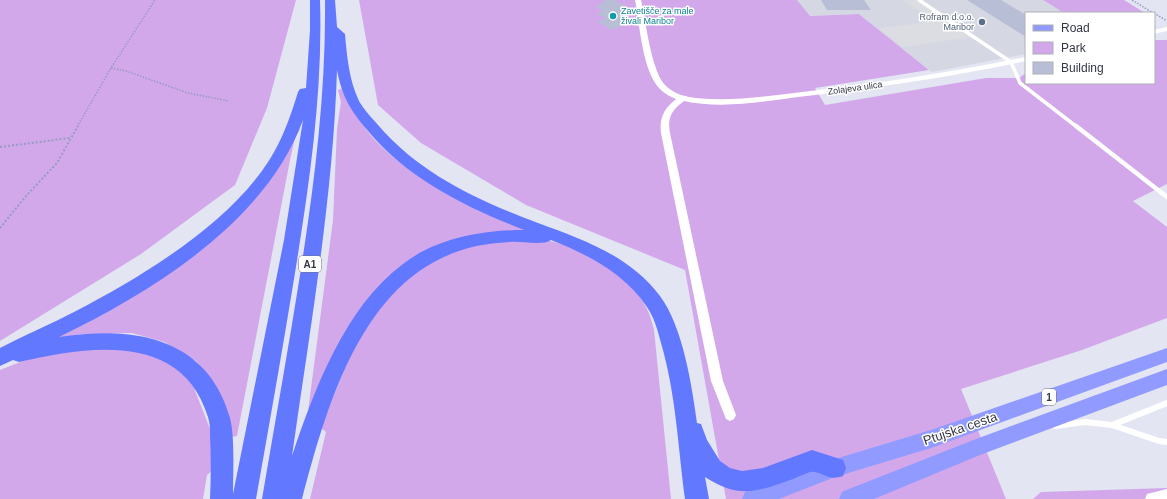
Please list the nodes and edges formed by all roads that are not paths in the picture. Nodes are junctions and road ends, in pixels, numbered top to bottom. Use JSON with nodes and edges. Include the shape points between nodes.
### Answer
{"nodes":[{"id":1,"x":315,"y":0,"type":"edge"},
{"id":2,"x":330,"y":0,"type":"edge"},
{"id":3,"x":638,"y":0,"type":"edge"},
{"id":4,"x":918,"y":0,"type":"edge"},
{"id":5,"x":332,"y":28,"type":"junction"},
{"id":6,"x":1167,"y":29,"type":"edge"},
{"id":7,"x":1156,"y":31,"type":"edge"},
{"id":8,"x":1167,"y":34,"type":"edge"},
{"id":9,"x":1025,"y":59,"type":"edge"},
{"id":10,"x":1011,"y":62,"type":"junction"},
{"id":11,"x":314,"y":77,"type":"junction"},
{"id":12,"x":682,"y":98,"type":"junction"},
{"id":13,"x":1167,"y":197,"type":"edge"},
{"id":14,"x":572,"y":242,"type":"junction"},
{"id":15,"x":1167,"y":355,"type":"edge"},
{"id":16,"x":0,"y":359,"type":"edge"},
{"id":17,"x":1167,"y":377,"type":"edge"},
{"id":18,"x":1167,"y":403,"type":"edge"},
{"id":19,"x":684,"y":409,"type":"junction"},
{"id":20,"x":730,"y":415,"type":"dead end"},
{"id":21,"x":1112,"y":425,"type":"junction"},
{"id":22,"x":1026,"y":429,"type":"junction"},
{"id":23,"x":1167,"y":442,"type":"edge"},
{"id":24,"x":835,"y":468,"type":"junction"},
{"id":25,"x":1167,"y":496,"type":"edge"},
{"id":26,"x":222,"y":499,"type":"edge"},
{"id":27,"x":244,"y":499,"type":"edge"},
{"id":28,"x":274,"y":499,"type":"edge"},
{"id":29,"x":290,"y":499,"type":"edge"},
{"id":30,"x":697,"y":499,"type":"edge"},
{"id":31,"x":752,"y":499,"type":"edge"},
{"id":32,"x":849,"y":499,"type":"edge"},
{"id":33,"x":1152,"y":499,"type":"edge"}],
"edges":[{"from":1,"to":11,"type":"highway","number":"A1"},
{"from":2,"to":5,"type":"highway","number":"A1"},
{"from":3,"to":12,"type":"street","name":"Zolajeva ulica","via":[[653,72],[662,87]]},
{"from":4,"to":10,"type":"lane"},
{"from":5,"to":14,"type":"highway","via":[[339,34],[342,64],[352,101],[395,154],[429,178],[466,199]]},
{"from":5,"to":28,"type":"highway","number":"A1","via":[[323,180]]},
{"from":6,"to":7,"type":"street"},
{"from":7,"to":8,"type":"street"},
{"from":9,"to":10,"type":"street","name":"Zolajeva ulica"},
{"from":10,"to":12,"type":"street","name":"Zolajeva ulica","via":[[900,82],[819,93],[722,102]]},
{"from":10,"to":13,"type":"lane","via":[[1020,83]]},
{"from":11,"to":16,"type":"highway","via":[[306,86],[289,136],[269,171],[235,211],[188,251],[144,282]]},
{"from":11,"to":27,"type":"highway","number":"A1","via":[[302,180]]},
{"from":12,"to":20,"type":"street","via":[[666,113],[665,129],[717,381]]},
{"from":14,"to":19,"type":"highway","via":[[595,251],[626,271],[654,303],[674,350]]},
{"from":14,"to":29,"type":"highway","via":[[525,235],[495,236],[446,249],[408,269],[370,309],[348,344],[299,466]]},
{"from":15,"to":24,"type":"main road","name":"Ptujska cesta","number":"1","via":[[931,439]]},
{"from":16,"to":26,"type":"highway","via":[[81,342],[136,342],[163,350],[192,368],[209,390],[220,418]]},
{"from":17,"to":22,"type":"main road","name":"Ptujska cesta","number":"1"},
{"from":18,"to":21,"type":"lane"},
{"from":19,"to":24,"type":"highway","via":[[699,446],[712,469],[725,478],[742,482],[763,479],[812,461]]},
{"from":19,"to":30,"type":"highway"},
{"from":21,"to":22,"type":"lane","via":[[1085,422]]},
{"from":21,"to":23,"type":"lane"},
{"from":22,"to":32,"type":"main road","name":"Ptujska cesta","number":"1"},
{"from":24,"to":31,"type":"main road","name":"Ptujska cesta","number":"1"},
{"from":25,"to":33,"type":"street"}]}
